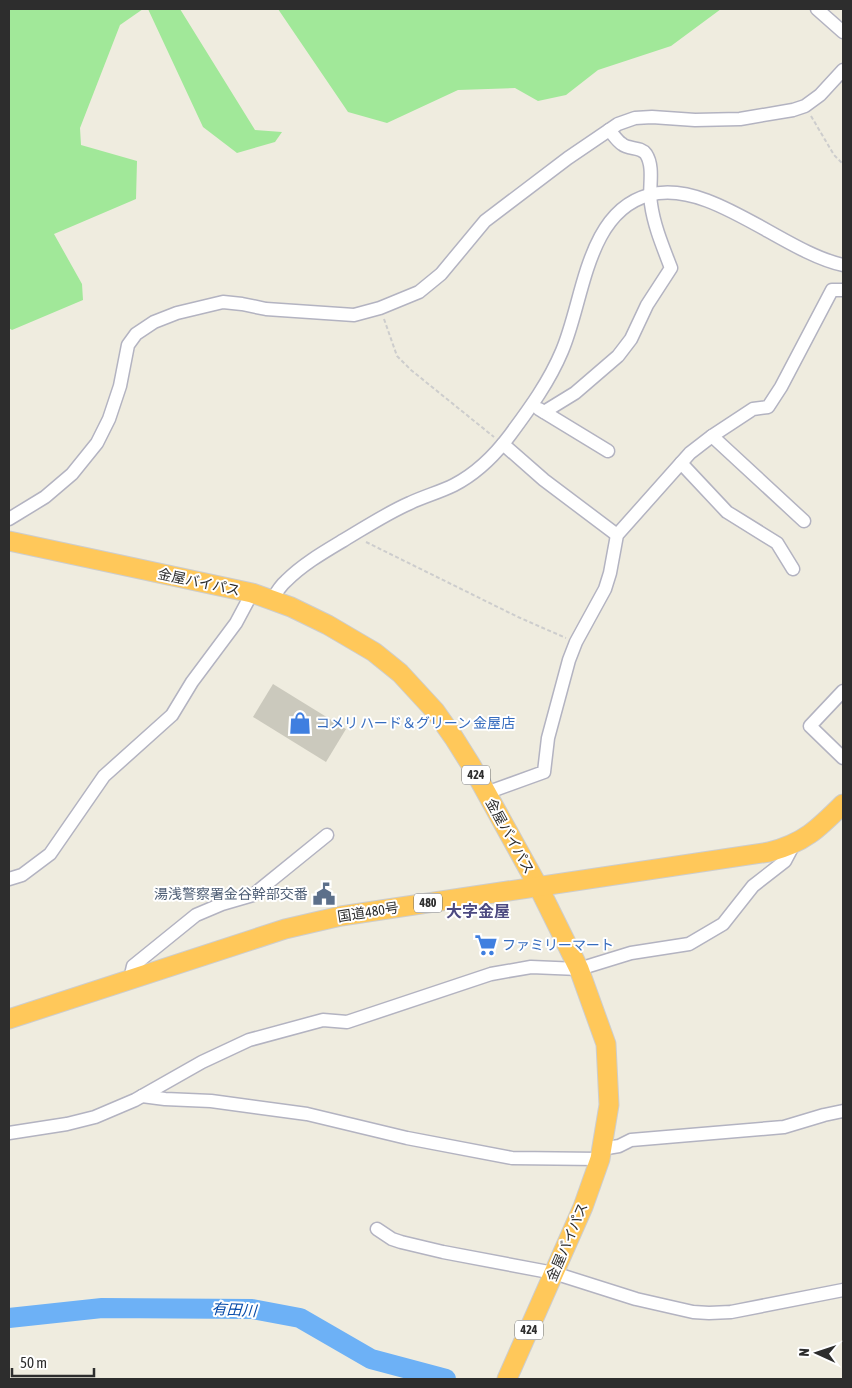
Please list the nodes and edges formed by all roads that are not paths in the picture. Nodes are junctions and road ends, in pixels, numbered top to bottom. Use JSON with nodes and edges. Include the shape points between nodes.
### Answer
{"nodes":[{"id":1,"x":817,"y":9,"type":"edge"},
{"id":2,"x":843,"y":32,"type":"edge"},
{"id":3,"x":843,"y":70,"type":"edge"},
{"id":4,"x":609,"y":130,"type":"junction"},
{"id":5,"x":650,"y":194,"type":"junction"},
{"id":6,"x":843,"y":265,"type":"edge"},
{"id":7,"x":843,"y":290,"type":"edge"},
{"id":8,"x":532,"y":405,"type":"junction"},
{"id":9,"x":544,"y":412,"type":"junction"},
{"id":10,"x":712,"y":436,"type":"junction"},
{"id":11,"x":503,"y":444,"type":"junction"},
{"id":12,"x":608,"y":451,"type":"dead end"},
{"id":13,"x":681,"y":463,"type":"junction"},
{"id":14,"x":9,"y":519,"type":"edge"},
{"id":15,"x":804,"y":521,"type":"dead end"},
{"id":16,"x":616,"y":535,"type":"junction"},
{"id":17,"x":9,"y":541,"type":"edge"},
{"id":18,"x":793,"y":569,"type":"dead end"},
{"id":19,"x":252,"y":593,"type":"junction"},
{"id":20,"x":272,"y":600,"type":"junction"},
{"id":21,"x":843,"y":691,"type":"edge"},
{"id":22,"x":843,"y":758,"type":"edge"},
{"id":23,"x":486,"y":793,"type":"junction"},
{"id":24,"x":843,"y":804,"type":"edge"},
{"id":25,"x":328,"y":834,"type":"dead end"},
{"id":26,"x":794,"y":844,"type":"junction"},
{"id":27,"x":9,"y":879,"type":"edge"},
{"id":28,"x":539,"y":888,"type":"junction"},
{"id":29,"x":579,"y":968,"type":"junction"},
{"id":30,"x":130,"y":979,"type":"junction"},
{"id":31,"x":9,"y":1018,"type":"edge"},
{"id":32,"x":142,"y":1096,"type":"junction"},
{"id":33,"x":843,"y":1111,"type":"edge"},
{"id":34,"x":9,"y":1134,"type":"edge"},
{"id":35,"x":600,"y":1154,"type":"junction"},
{"id":36,"x":378,"y":1229,"type":"dead end"},
{"id":37,"x":552,"y":1277,"type":"junction"},
{"id":38,"x":843,"y":1290,"type":"edge"},
{"id":39,"x":507,"y":1379,"type":"edge"}],
"edges":[{"from":1,"to":2,"type":"street"},
{"from":3,"to":4,"type":"street","via":[[820,95],[793,110],[740,119],[636,118]]},
{"from":4,"to":5,"type":"street","via":[[622,144],[646,154]]},
{"from":4,"to":14,"type":"street","via":[[485,221],[441,274],[419,292],[354,315],[266,309],[223,302],[154,322],[136,334],[128,345],[120,386],[97,442],[72,474],[45,497]]},
{"from":5,"to":6,"type":"street","via":[[687,193],[698,197],[803,250]]},
{"from":5,"to":8,"type":"street","via":[[622,209],[612,218],[600,238],[562,350]]},
{"from":5,"to":9,"type":"street","via":[[671,268],[618,356],[576,393]]},
{"from":7,"to":10,"type":"street","via":[[832,290],[768,408],[753,408]]},
{"from":8,"to":9,"type":"street"},
{"from":8,"to":11,"type":"street"},
{"from":9,"to":12,"type":"street"},
{"from":10,"to":13,"type":"street"},
{"from":10,"to":15,"type":"street"},
{"from":11,"to":16,"type":"street"},
{"from":11,"to":20,"type":"street","via":[[481,468],[462,480],[409,503],[301,567],[284,582]]},
{"from":13,"to":16,"type":"street"},
{"from":13,"to":18,"type":"street","via":[[727,512],[777,543]]},
{"from":16,"to":23,"type":"street","via":[[605,588],[569,660],[552,722],[544,772]]},
{"from":17,"to":19,"type":"highway","name":"金屋バイパス","number":"424"},
{"from":19,"to":20,"type":"highway","name":"金屋バイパス","number":"424"},
{"from":19,"to":27,"type":"street","via":[[236,623],[172,715],[104,776],[50,854],[22,875]]},
{"from":20,"to":23,"type":"highway","name":"金屋バイパス","number":"424","via":[[345,634],[400,673],[435,711]]},
{"from":21,"to":22,"type":"street","via":[[810,726]]},
{"from":23,"to":28,"type":"highway","name":"金屋バイパス","number":"424"},
{"from":24,"to":26,"type":"highway","name":"国道480号","number":"480","via":[[819,829]]},
{"from":25,"to":30,"type":"street","via":[[254,895],[196,915],[133,966]]},
{"from":26,"to":28,"type":"highway","name":"国道480号","number":"480","via":[[769,852]]},
{"from":26,"to":29,"type":"street","via":[[785,862],[753,886],[723,924],[689,944],[631,953]]},
{"from":28,"to":29,"type":"highway","name":"金屋バイパス","number":"424"},
{"from":28,"to":30,"type":"highway","name":"国道480号","number":"480","via":[[341,916],[286,928]]},
{"from":29,"to":32,"type":"street","via":[[531,967],[491,974],[347,1022],[323,1020],[249,1040]]},
{"from":29,"to":35,"type":"highway","name":"金屋バイパス","number":"424","via":[[606,1044],[609,1104]]},
{"from":30,"to":31,"type":"highway","name":"国道480号","number":"480"},
{"from":32,"to":34,"type":"street","via":[[95,1117]]},
{"from":32,"to":35,"type":"street","via":[[211,1100],[307,1114],[512,1158]]},
{"from":33,"to":35,"type":"street","via":[[784,1127],[631,1140]]},
{"from":35,"to":37,"type":"highway","name":"金屋バイパス","number":"424","via":[[583,1208]]},
{"from":36,"to":37,"type":"street","via":[[401,1242]]},
{"from":37,"to":38,"type":"street","via":[[709,1314]]},
{"from":37,"to":39,"type":"highway","name":"金屋バイパス","number":"424"}]}
